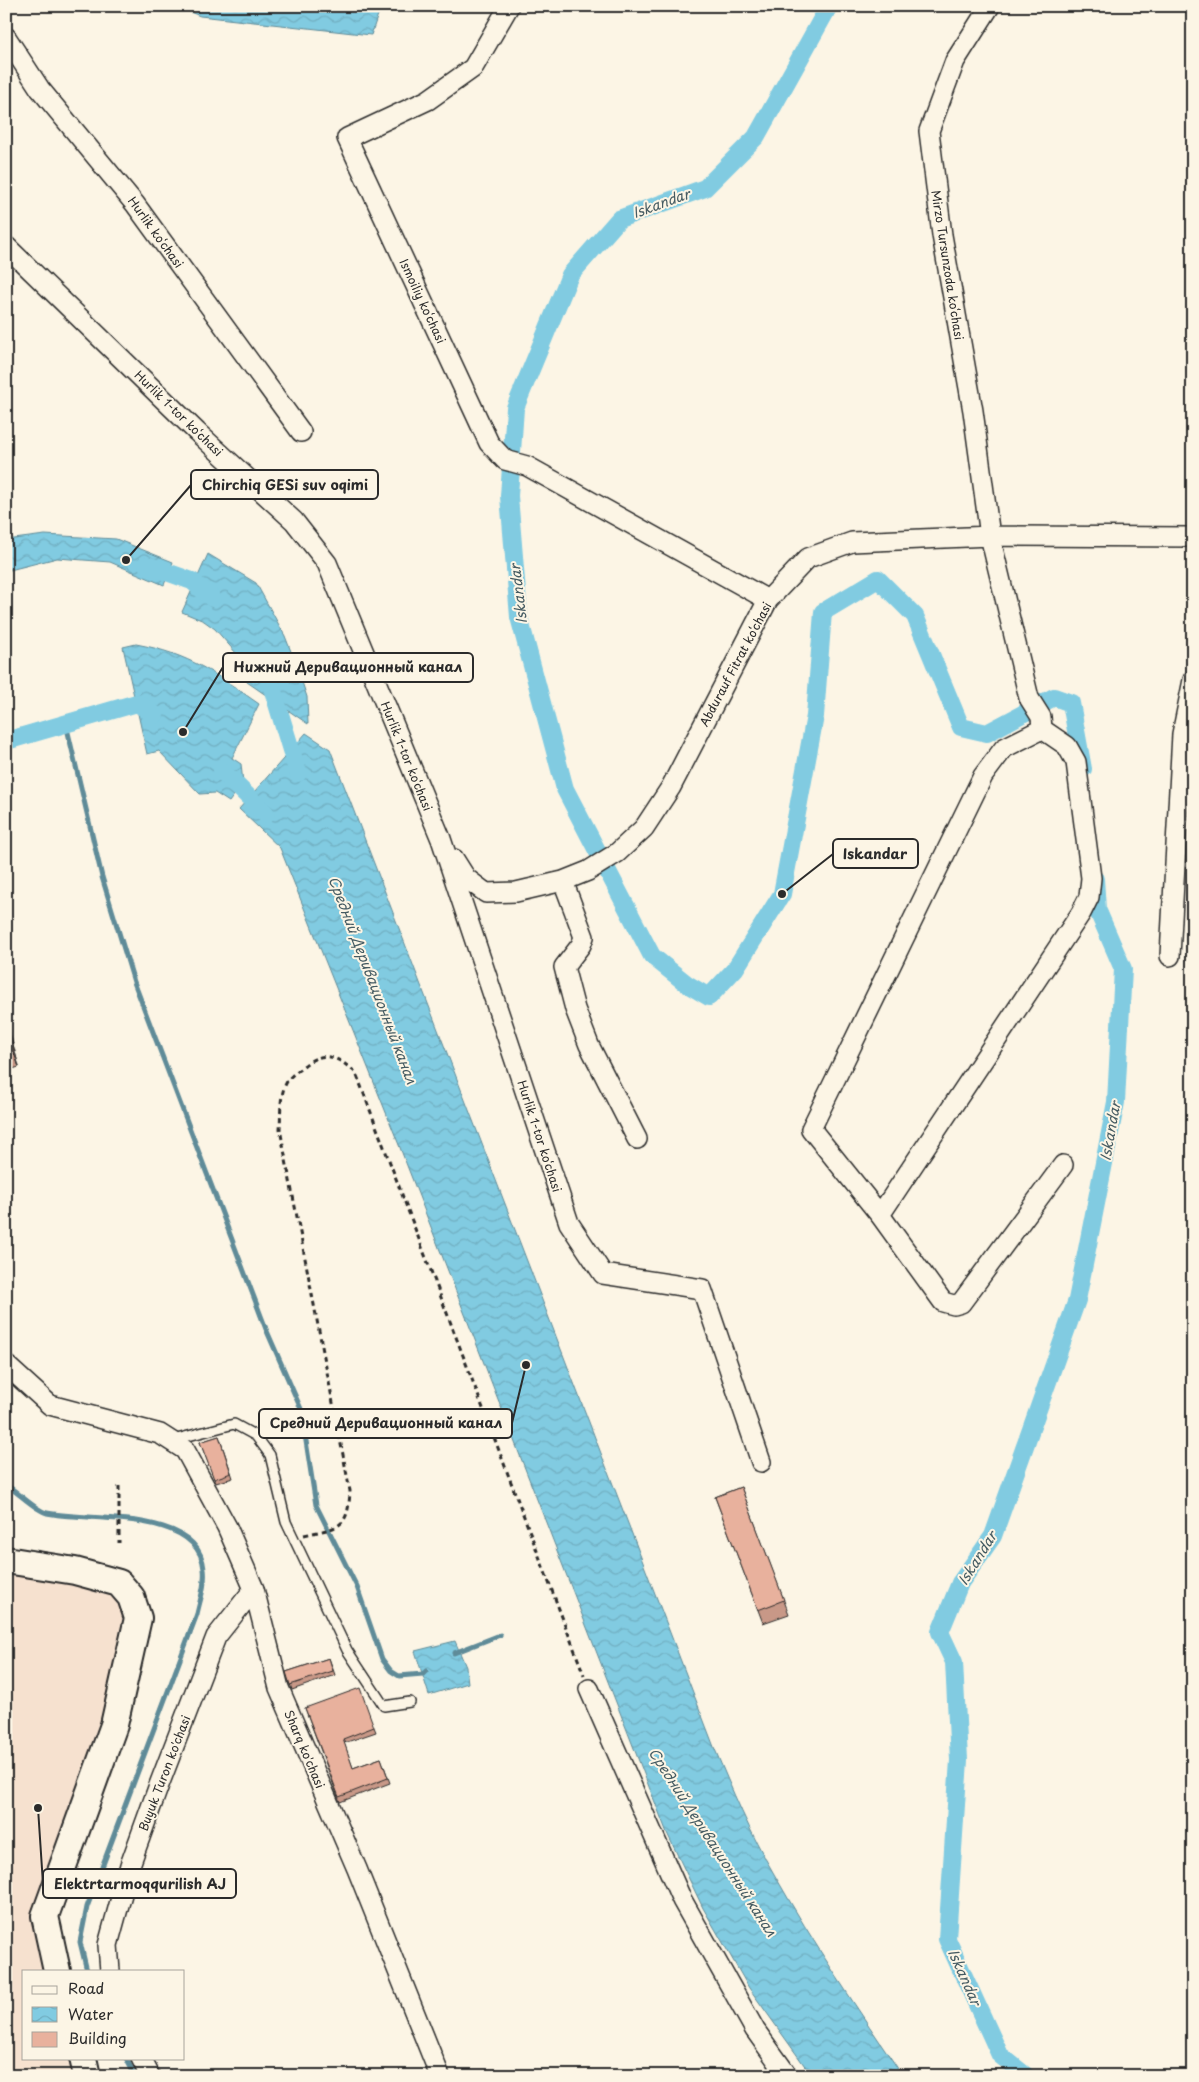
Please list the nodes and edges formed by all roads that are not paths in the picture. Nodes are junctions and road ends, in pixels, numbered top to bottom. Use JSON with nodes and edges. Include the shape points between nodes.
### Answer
{"nodes":[{"id":1,"x":509,"y":6,"type":"edge"},
{"id":2,"x":990,"y":6,"type":"edge"},
{"id":3,"x":6,"y":37,"type":"edge"},
{"id":4,"x":6,"y":246,"type":"edge"},
{"id":5,"x":301,"y":432,"type":"dead end"},
{"id":6,"x":990,"y":536,"type":"junction"},
{"id":7,"x":1193,"y":537,"type":"edge"},
{"id":8,"x":768,"y":600,"type":"junction"},
{"id":9,"x":1193,"y":680,"type":"edge"},
{"id":10,"x":1041,"y":723,"type":"junction"},
{"id":11,"x":441,"y":839,"type":"junction"},
{"id":12,"x":588,"y":871,"type":"joint"},
{"id":13,"x":563,"y":881,"type":"junction"},
{"id":14,"x":1170,"y":956,"type":"dead end"},
{"id":15,"x":637,"y":1139,"type":"dead end"},
{"id":16,"x":1063,"y":1165,"type":"dead end"},
{"id":17,"x":880,"y":1215,"type":"junction"},
{"id":18,"x":6,"y":1364,"type":"edge"},
{"id":19,"x":167,"y":1437,"type":"junction"},
{"id":20,"x":761,"y":1462,"type":"dead end"},
{"id":21,"x":6,"y":1560,"type":"edge"},
{"id":22,"x":254,"y":1589,"type":"junction"},
{"id":23,"x":589,"y":1689,"type":"road end"},
{"id":24,"x":410,"y":1702,"type":"dead end"},
{"id":25,"x":56,"y":1970,"type":"edge"},
{"id":26,"x":110,"y":1970,"type":"edge"},
{"id":27,"x":83,"y":2060,"type":"edge"},
{"id":28,"x":142,"y":2060,"type":"edge"},
{"id":29,"x":87,"y":2076,"type":"edge"},
{"id":30,"x":150,"y":2076,"type":"edge"},
{"id":31,"x":440,"y":2076,"type":"edge"},
{"id":32,"x":788,"y":2076,"type":"edge"}],
"edges":[{"from":1,"to":8,"type":"street","name":"Ismoiliy ko‘chasi","via":[[473,68],[428,100],[347,138],[489,443],[505,460],[527,466]]},
{"from":2,"to":6,"type":"street","name":"Mirzo Tursunzoda ko‘chasi","via":[[955,61],[929,131],[942,235],[973,411]]},
{"from":3,"to":5,"type":"street","name":"Hurlik ko‘chasi","via":[[40,89],[135,204]]},
{"from":4,"to":11,"type":"street","name":"Hurlik 1-tor ko‘chasi","via":[[294,521],[327,563]]},
{"from":6,"to":7,"type":"street","name":"Abdurauf Fitrat ko‘chasi"},
{"from":6,"to":8,"type":"street","name":"Abdurauf Fitrat ko‘chasi","via":[[852,542],[808,558]]},
{"from":6,"to":10,"type":"street","name":"Mirzo Tursunzoda ko‘chasi","via":[[1028,698]]},
{"from":8,"to":12,"type":"street","name":"Abdurauf Fitrat ko‘chasi","via":[[671,787],[644,828],[617,853]]},
{"from":9,"to":14,"type":"street","via":[[1182,734]]},
{"from":10,"to":17,"type":"street","via":[[1067,746],[1076,762],[1091,878],[1089,897]]},
{"from":10,"to":17,"type":"street","via":[[1004,748],[983,776],[812,1124],[813,1133]]},
{"from":11,"to":13,"type":"street","name":"Hurlik 1-tor ko‘chasi","via":[[466,878],[486,893],[516,892]]},
{"from":11,"to":20,"type":"street","name":"Hurlik 1-tor ko‘chasi","via":[[569,1223],[603,1274],[702,1290]]},
{"from":12,"to":13,"type":"street","name":"Hurlik 1-tor ko‘chasi"},
{"from":13,"to":15,"type":"street","via":[[584,937],[582,945],[564,967],[575,1009],[589,1046]]},
{"from":16,"to":17,"type":"street","via":[[961,1303],[954,1305],[943,1302]]},
{"from":18,"to":19,"type":"street","via":[[50,1405]]},
{"from":19,"to":22,"type":"street","name":"Sharq ko'chasi","via":[[185,1450],[227,1527]]},
{"from":19,"to":24,"type":"lane","via":[[234,1424],[256,1436],[270,1455],[286,1522],[347,1650],[384,1706]]},
{"from":21,"to":25,"type":"street","via":[[75,1571],[118,1583],[131,1597],[138,1618],[114,1725],[45,1916]]},
{"from":22,"to":26,"type":"street","name":"Buyuk Turon ko'chasi","via":[[216,1637],[159,1785],[130,1865],[114,1922],[108,1945]]},
{"from":22,"to":31,"type":"street","name":"Sharq ko'chasi","via":[[279,1688],[357,1869]]},
{"from":23,"to":32,"type":"street","via":[[682,1900],[755,2030]]},
{"from":27,"to":29,"type":"street"},
{"from":28,"to":30,"type":"street"}]}
